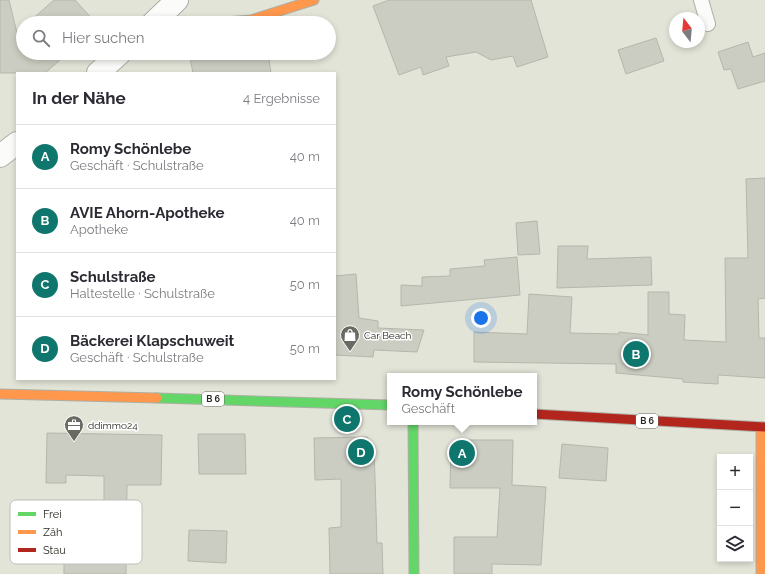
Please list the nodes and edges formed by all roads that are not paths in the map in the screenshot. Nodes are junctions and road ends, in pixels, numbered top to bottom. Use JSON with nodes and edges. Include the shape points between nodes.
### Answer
{"nodes":[{"id":1,"x":176,"y":0,"type":"edge"},
{"id":2,"x":314,"y":0,"type":"edge"},
{"id":3,"x":701,"y":0,"type":"edge"},
{"id":4,"x":159,"y":16,"type":"edge"},
{"id":5,"x":264,"y":16,"type":"edge"},
{"id":6,"x":708,"y":24,"type":"dead end"},
{"id":7,"x":112,"y":60,"type":"edge"},
{"id":8,"x":99,"y":72,"type":"edge"},
{"id":9,"x":16,"y":144,"type":"edge"},
{"id":10,"x":0,"y":156,"type":"edge"},
{"id":11,"x":0,"y":394,"type":"edge"},
{"id":12,"x":387,"y":405,"type":"edge"},
{"id":13,"x":537,"y":414,"type":"edge"},
{"id":14,"x":413,"y":425,"type":"edge"},
{"id":15,"x":763,"y":427,"type":"edge"},
{"id":16,"x":414,"y":574,"type":"edge"},
{"id":17,"x":761,"y":574,"type":"edge"}],
"edges":[{"from":1,"to":4,"type":"street"},
{"from":2,"to":5,"type":"main road"},
{"from":3,"to":6,"type":"lane"},
{"from":7,"to":8,"type":"street"},
{"from":9,"to":10,"type":"street"},
{"from":11,"to":12,"type":"main road","number":"B 6"},
{"from":13,"to":15,"type":"main road","number":"B 6"},
{"from":14,"to":16,"type":"main road"},
{"from":15,"to":17,"type":"main road"}]}
